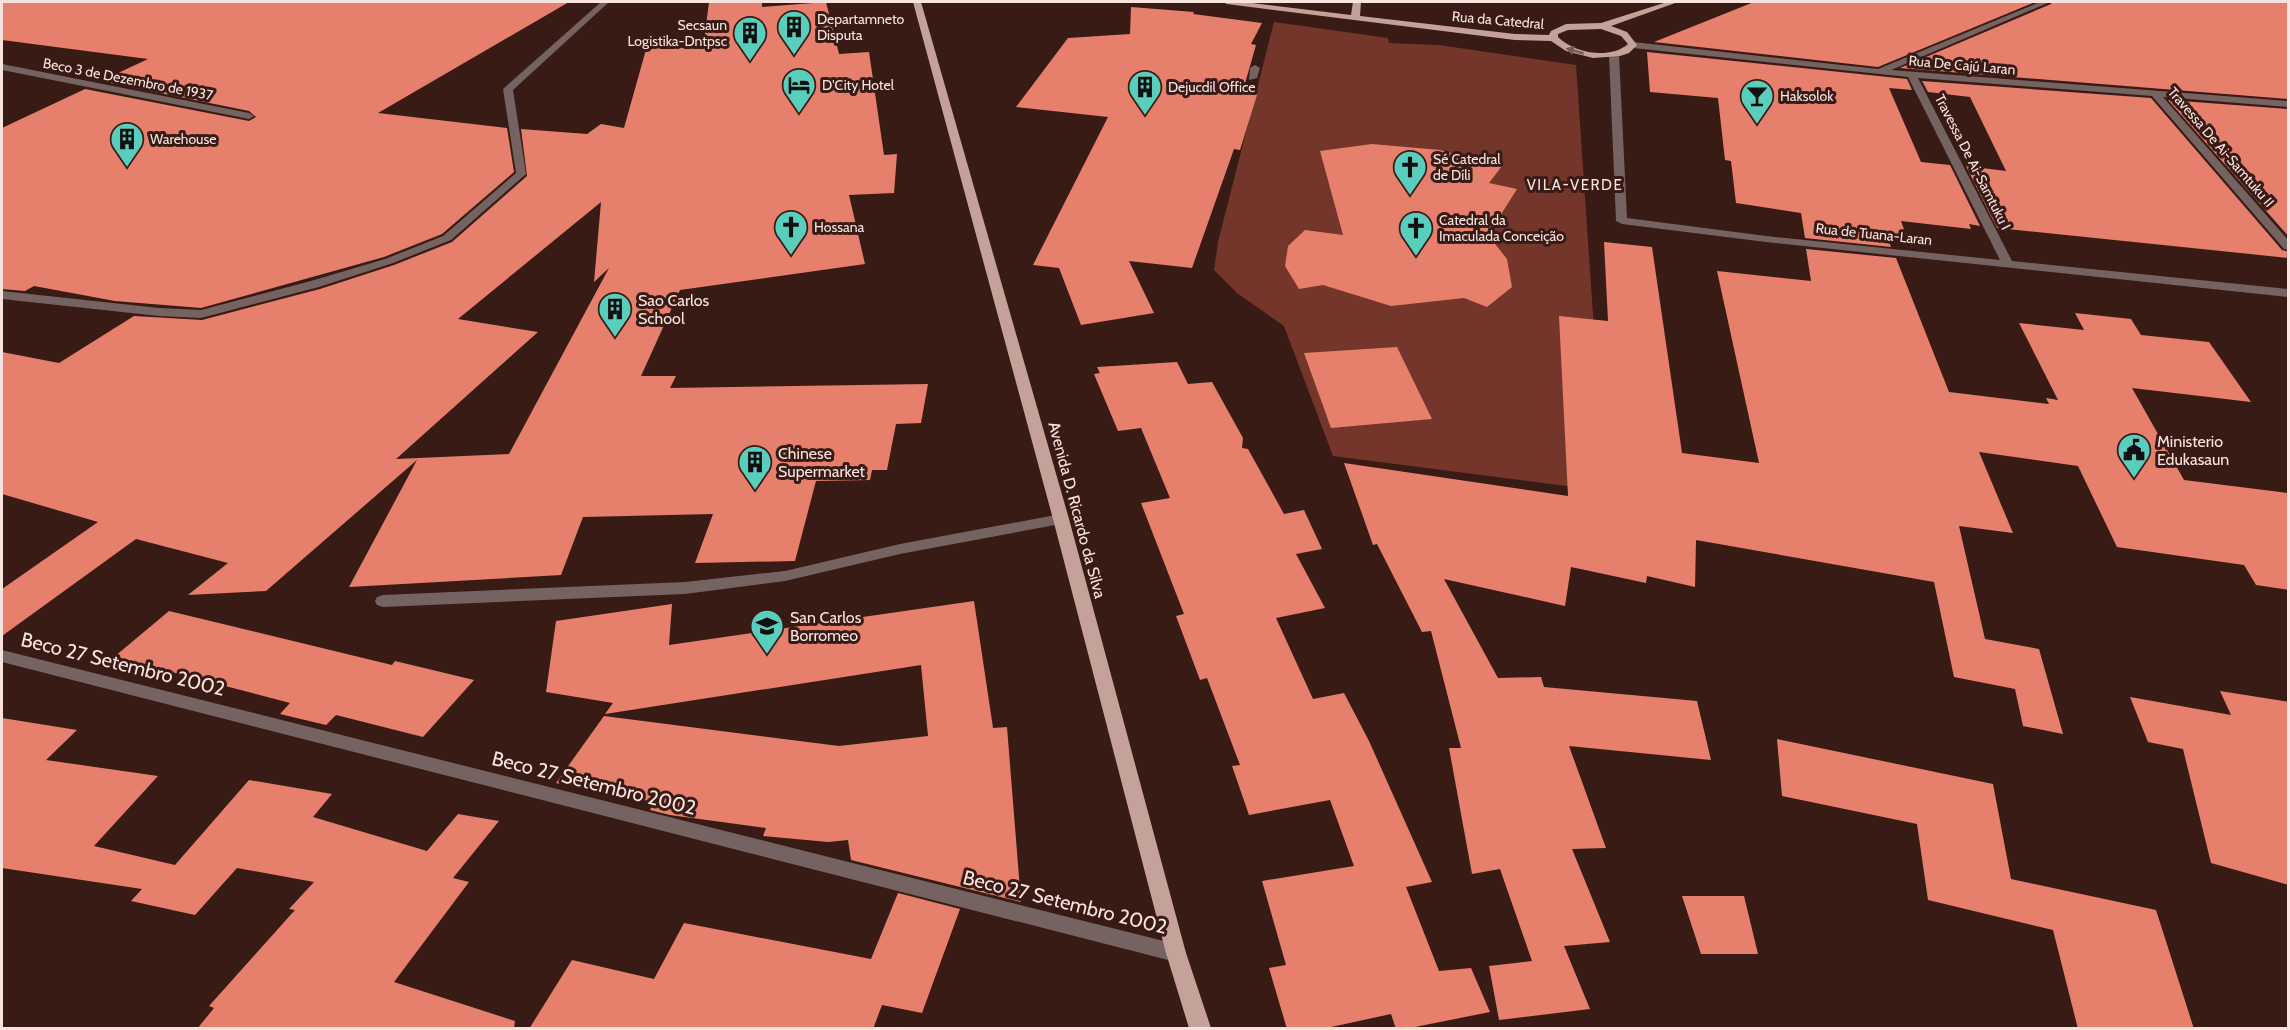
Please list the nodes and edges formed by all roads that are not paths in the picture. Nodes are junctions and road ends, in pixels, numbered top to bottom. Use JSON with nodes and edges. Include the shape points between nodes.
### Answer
{"nodes":[{"id":1,"x":605,"y":2,"type":"edge"},
{"id":2,"x":917,"y":2,"type":"edge"},
{"id":3,"x":1227,"y":2,"type":"edge"},
{"id":4,"x":1357,"y":2,"type":"edge"},
{"id":5,"x":1674,"y":2,"type":"edge"},
{"id":6,"x":2046,"y":2,"type":"edge"},
{"id":7,"x":1355,"y":19,"type":"junction"},
{"id":8,"x":1602,"y":27,"type":"junction"},
{"id":9,"x":1553,"y":38,"type":"junction"},
{"id":10,"x":1633,"y":45,"type":"junction"},
{"id":11,"x":1614,"y":55,"type":"junction"},
{"id":12,"x":2,"y":68,"type":"edge"},
{"id":13,"x":1255,"y":68,"type":"dead end"},
{"id":14,"x":1879,"y":72,"type":"junction"},
{"id":15,"x":1911,"y":74,"type":"junction"},
{"id":16,"x":1252,"y":78,"type":"dead end"},
{"id":17,"x":2154,"y":93,"type":"junction"},
{"id":18,"x":2289,"y":104,"type":"edge"},
{"id":19,"x":249,"y":116,"type":"dead end"},
{"id":20,"x":2289,"y":247,"type":"edge"},
{"id":21,"x":2008,"y":264,"type":"junction"},
{"id":22,"x":2289,"y":293,"type":"edge"},
{"id":23,"x":2,"y":295,"type":"edge"},
{"id":24,"x":1061,"y":519,"type":"junction"},
{"id":25,"x":383,"y":601,"type":"dead end"},
{"id":26,"x":4,"y":661,"type":"edge"},
{"id":27,"x":1176,"y":953,"type":"junction"},
{"id":28,"x":1200,"y":1029,"type":"edge"}],
"edges":[{"from":1,"to":23,"type":"street","via":[[508,88],[521,174],[447,238],[315,284],[201,314]]},
{"from":2,"to":24,"type":"main road","name":"Avenida D. Ricardo da Silva"},
{"from":3,"to":7,"type":"main road","name":"Rua da Catedral"},
{"from":4,"to":7,"type":"main road"},
{"from":5,"to":8,"type":"main road"},
{"from":6,"to":14,"type":"street"},
{"from":7,"to":9,"type":"main road","name":"Rua da Catedral"},
{"from":8,"to":9,"type":"main road","via":[[1566,27],[1554,33]]},
{"from":8,"to":10,"type":"main road","via":[[1618,31],[1630,38]]},
{"from":11,"to":9,"type":"main road","one_way":true,"via":[[1563,48]]},
{"from":10,"to":11,"type":"main road"},
{"from":10,"to":14,"type":"street","name":"Rua De Cajú Laran"},
{"from":11,"to":21,"type":"street","name":"Rua de Tuana-Laran","via":[[1622,221]]},
{"from":12,"to":19,"type":"street","name":"Beco 3 de Dezembro de 1937"},
{"from":13,"to":16,"type":"street"},
{"from":14,"to":15,"type":"street","name":"Rua De Cajú Laran"},
{"from":15,"to":17,"type":"street","name":"Rua De Cajú Laran"},
{"from":15,"to":21,"type":"street","name":"Travessa De Ai-Samtuku I"},
{"from":17,"to":18,"type":"street","name":"Rua De Cajú Laran"},
{"from":17,"to":20,"type":"street","name":"Travessa De Ai-Samtuku II"},
{"from":21,"to":22,"type":"street","name":"Rua de Tuana-Laran"},
{"from":24,"to":25,"type":"street","via":[[900,549],[785,576],[685,588]]},
{"from":24,"to":27,"type":"main road","name":"Avenida D. Ricardo da Silva"},
{"from":26,"to":27,"type":"street","name":"Beco 27 Setembro 2002"},
{"from":27,"to":28,"type":"main road","name":"Avenida D. Ricardo da Silva"}]}
